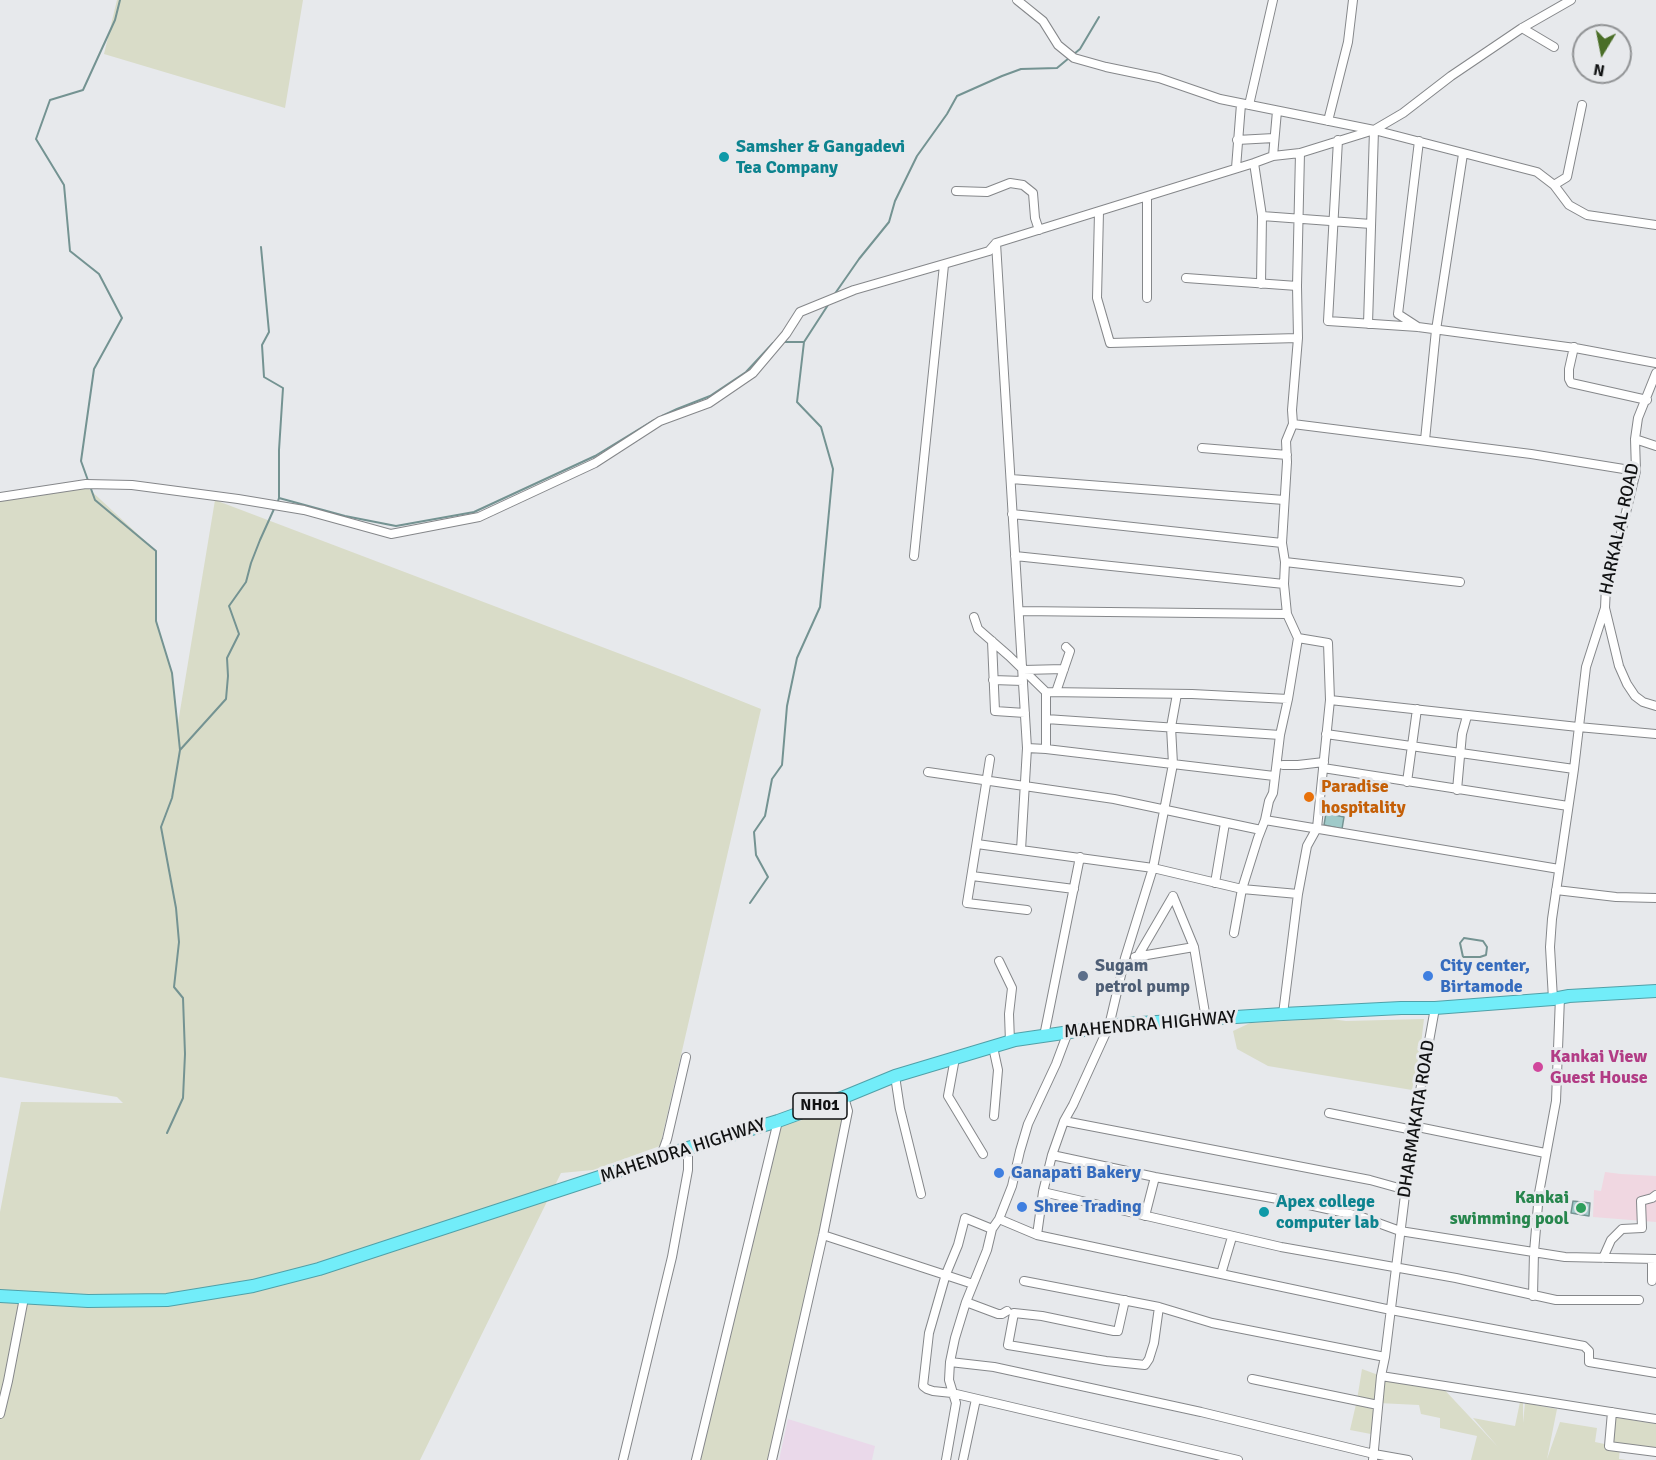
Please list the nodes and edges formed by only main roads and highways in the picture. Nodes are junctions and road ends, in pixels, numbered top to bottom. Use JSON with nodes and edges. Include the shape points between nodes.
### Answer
{"nodes":[{"id":1,"x":1656,"y":991,"type":"edge"},
{"id":2,"x":0,"y":1296,"type":"edge"}],
"edges":[{"from":1,"to":2,"type":"highway","name":"MAHENDRA HIGHWAY","number":"NH01","via":[[1435,1008],[1125,1024],[1010,1042],[895,1076],[778,1121],[330,1265],[253,1286],[167,1300]]}]}
